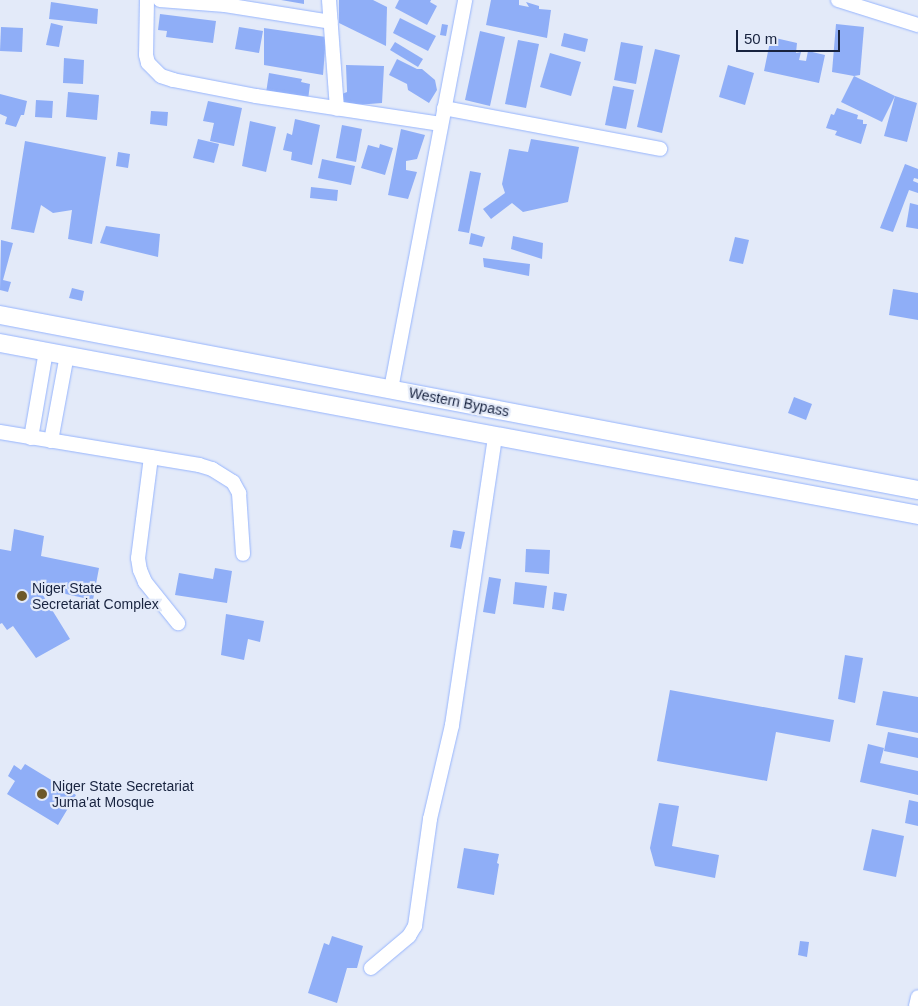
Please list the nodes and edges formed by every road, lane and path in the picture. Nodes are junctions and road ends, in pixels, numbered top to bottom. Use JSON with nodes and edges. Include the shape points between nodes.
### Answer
{"nodes":[{"id":1,"x":147,"y":0,"type":"edge"},
{"id":2,"x":167,"y":0,"type":"edge"},
{"id":3,"x":329,"y":0,"type":"edge"},
{"id":4,"x":465,"y":0,"type":"edge"},
{"id":5,"x":838,"y":0,"type":"edge"},
{"id":6,"x":331,"y":22,"type":"junction"},
{"id":7,"x":918,"y":25,"type":"edge"},
{"id":8,"x":337,"y":108,"type":"junction"},
{"id":9,"x":444,"y":108,"type":"junction"},
{"id":10,"x":441,"y":124,"type":"junction"},
{"id":11,"x":660,"y":149,"type":"dead end"},
{"id":12,"x":0,"y":314,"type":"edge"},
{"id":13,"x":0,"y":343,"type":"edge"},
{"id":14,"x":46,"y":352,"type":"junction"},
{"id":15,"x":67,"y":355,"type":"junction"},
{"id":16,"x":391,"y":389,"type":"junction"},
{"id":17,"x":0,"y":432,"type":"edge"},
{"id":18,"x":495,"y":436,"type":"junction"},
{"id":19,"x":31,"y":438,"type":"junction"},
{"id":20,"x":51,"y":441,"type":"junction"},
{"id":21,"x":151,"y":457,"type":"junction"},
{"id":22,"x":918,"y":490,"type":"edge"},
{"id":23,"x":918,"y":515,"type":"edge"},
{"id":24,"x":243,"y":554,"type":"dead end"},
{"id":25,"x":178,"y":624,"type":"dead end"},
{"id":26,"x":371,"y":968,"type":"dead end"},
{"id":27,"x":918,"y":997,"type":"edge"},
{"id":28,"x":916,"y":1006,"type":"edge"}],
"edges":[{"from":1,"to":8,"type":"street","via":[[146,55],[161,76]]},
{"from":2,"to":6,"type":"street","via":[[225,5]]},
{"from":3,"to":6,"type":"street"},
{"from":4,"to":9,"type":"street"},
{"from":5,"to":7,"type":"street"},
{"from":6,"to":8,"type":"street"},
{"from":8,"to":10,"type":"street"},
{"from":9,"to":10,"type":"street"},
{"from":9,"to":11,"type":"street"},
{"from":10,"to":16,"type":"street"},
{"from":12,"to":16,"type":"main road","name":"Western Bypass"},
{"from":13,"to":14,"type":"main road","name":"Western Bypass"},
{"from":14,"to":15,"type":"main road","name":"Western Bypass"},
{"from":14,"to":19,"type":"street"},
{"from":15,"to":18,"type":"main road","name":"Western Bypass"},
{"from":15,"to":20,"type":"street"},
{"from":16,"to":22,"type":"main road","name":"Western Bypass"},
{"from":17,"to":19,"type":"street"},
{"from":18,"to":23,"type":"main road","name":"Western Bypass"},
{"from":18,"to":26,"type":"street","via":[[452,725],[430,819],[415,926],[409,936]]},
{"from":19,"to":20,"type":"street"},
{"from":20,"to":21,"type":"street"},
{"from":21,"to":24,"type":"street","via":[[199,465],[233,482],[239,493]]},
{"from":21,"to":25,"type":"street","via":[[138,558],[145,582]]},
{"from":27,"to":28,"type":"street"}]}
